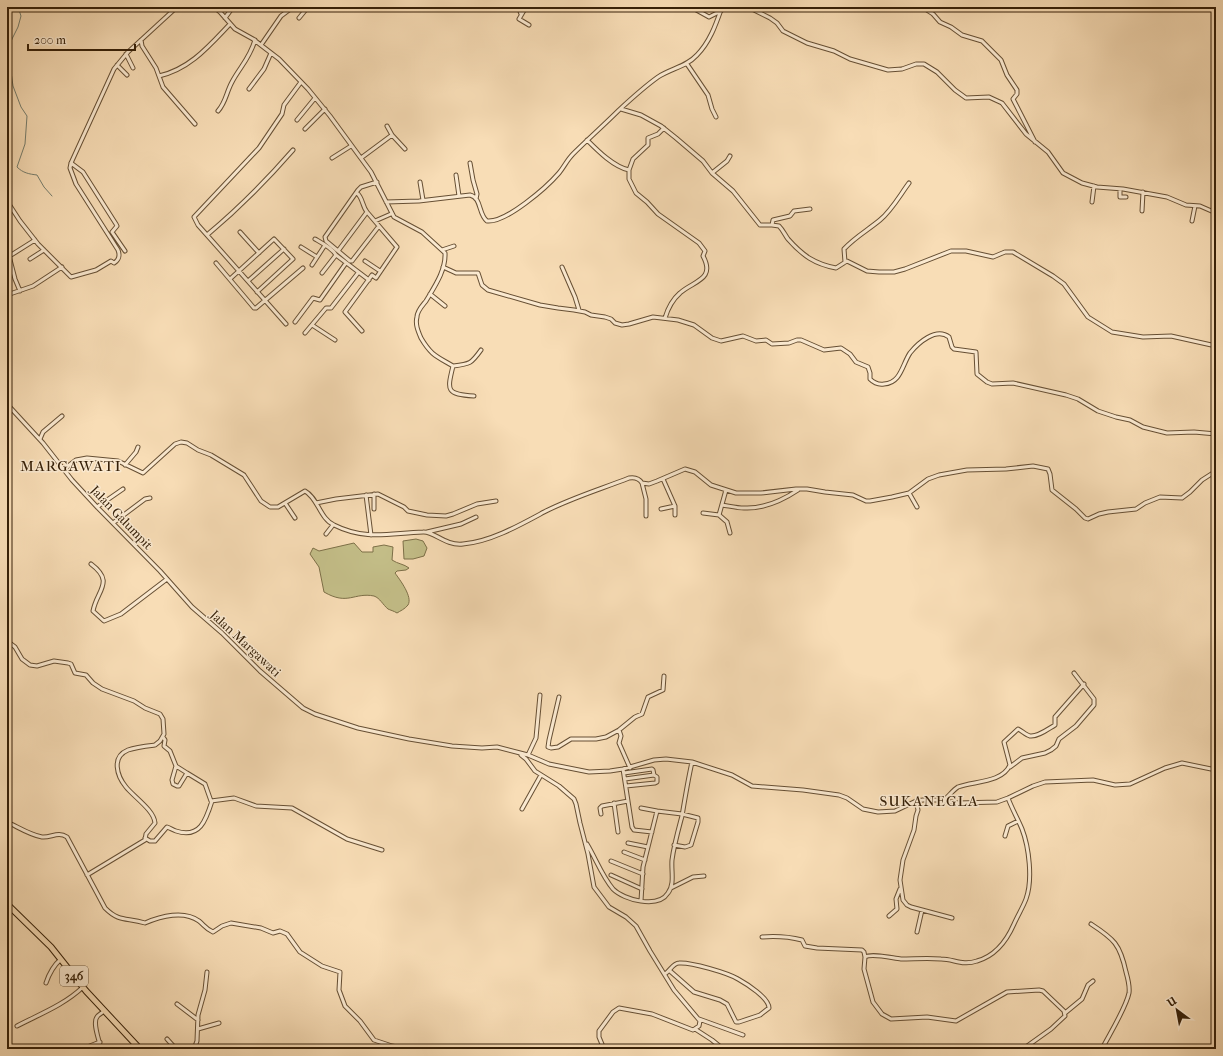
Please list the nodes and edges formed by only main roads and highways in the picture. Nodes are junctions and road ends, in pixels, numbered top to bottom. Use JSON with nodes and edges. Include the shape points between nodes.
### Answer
{"nodes":[{"id":1,"x":7,"y":904,"type":"edge"},
{"id":2,"x":140,"y":1049,"type":"edge"}],
"edges":[{"from":1,"to":2,"type":"main road","number":"346","via":[[48,944],[104,1011]]}]}
